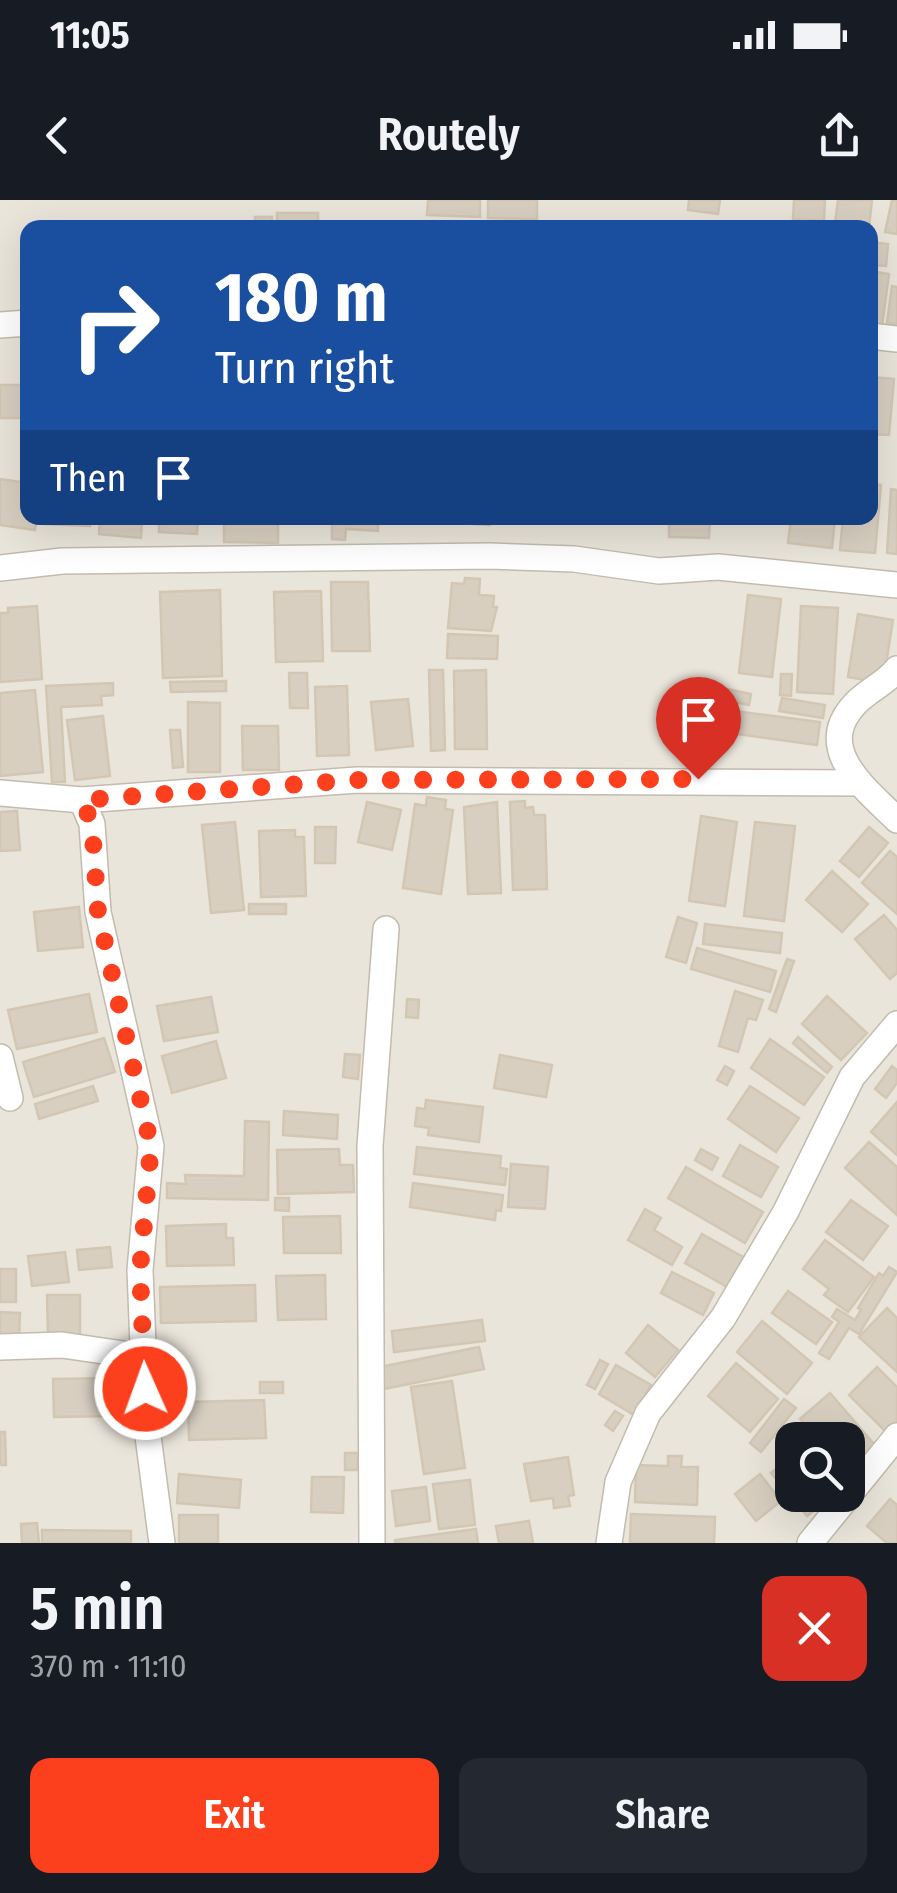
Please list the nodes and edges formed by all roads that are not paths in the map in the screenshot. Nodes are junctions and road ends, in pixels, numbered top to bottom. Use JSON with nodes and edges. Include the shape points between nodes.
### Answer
{"nodes":[{"id":1,"x":0,"y":568,"type":"edge"},
{"id":2,"x":897,"y":585,"type":"edge"},
{"id":3,"x":897,"y":668,"type":"edge"},
{"id":4,"x":859,"y":783,"type":"junction"},
{"id":5,"x":0,"y":793,"type":"edge"},
{"id":6,"x":82,"y":800,"type":"junction"},
{"id":7,"x":897,"y":820,"type":"edge"},
{"id":8,"x":386,"y":929,"type":"dead end"},
{"id":9,"x":897,"y":1024,"type":"edge"},
{"id":10,"x":0,"y":1056,"type":"edge"},
{"id":11,"x":10,"y":1098,"type":"dead end"},
{"id":12,"x":0,"y":1347,"type":"edge"},
{"id":13,"x":144,"y":1356,"type":"junction"},
{"id":14,"x":897,"y":1436,"type":"edge"},
{"id":15,"x":162,"y":1543,"type":"edge"},
{"id":16,"x":372,"y":1543,"type":"edge"},
{"id":17,"x":609,"y":1543,"type":"edge"},
{"id":18,"x":810,"y":1543,"type":"edge"}],
"edges":[{"from":1,"to":2,"type":"street","via":[[62,560],[490,556],[658,571],[718,566]]},
{"from":3,"to":4,"type":"street","via":[[858,700],[836,736],[842,761]]},
{"from":4,"to":6,"type":"street","via":[[356,780]]},
{"from":4,"to":7,"type":"street"},
{"from":5,"to":6,"type":"street"},
{"from":6,"to":13,"type":"street","via":[[92,824],[98,912],[151,1146],[140,1270]]},
{"from":8,"to":16,"type":"street","via":[[370,1146]]},
{"from":9,"to":17,"type":"street","via":[[852,1078],[723,1318],[648,1413],[618,1482]]},
{"from":10,"to":11,"type":"street"},
{"from":12,"to":13,"type":"street","via":[[62,1345]]},
{"from":13,"to":15,"type":"street"},
{"from":14,"to":18,"type":"street"}]}
